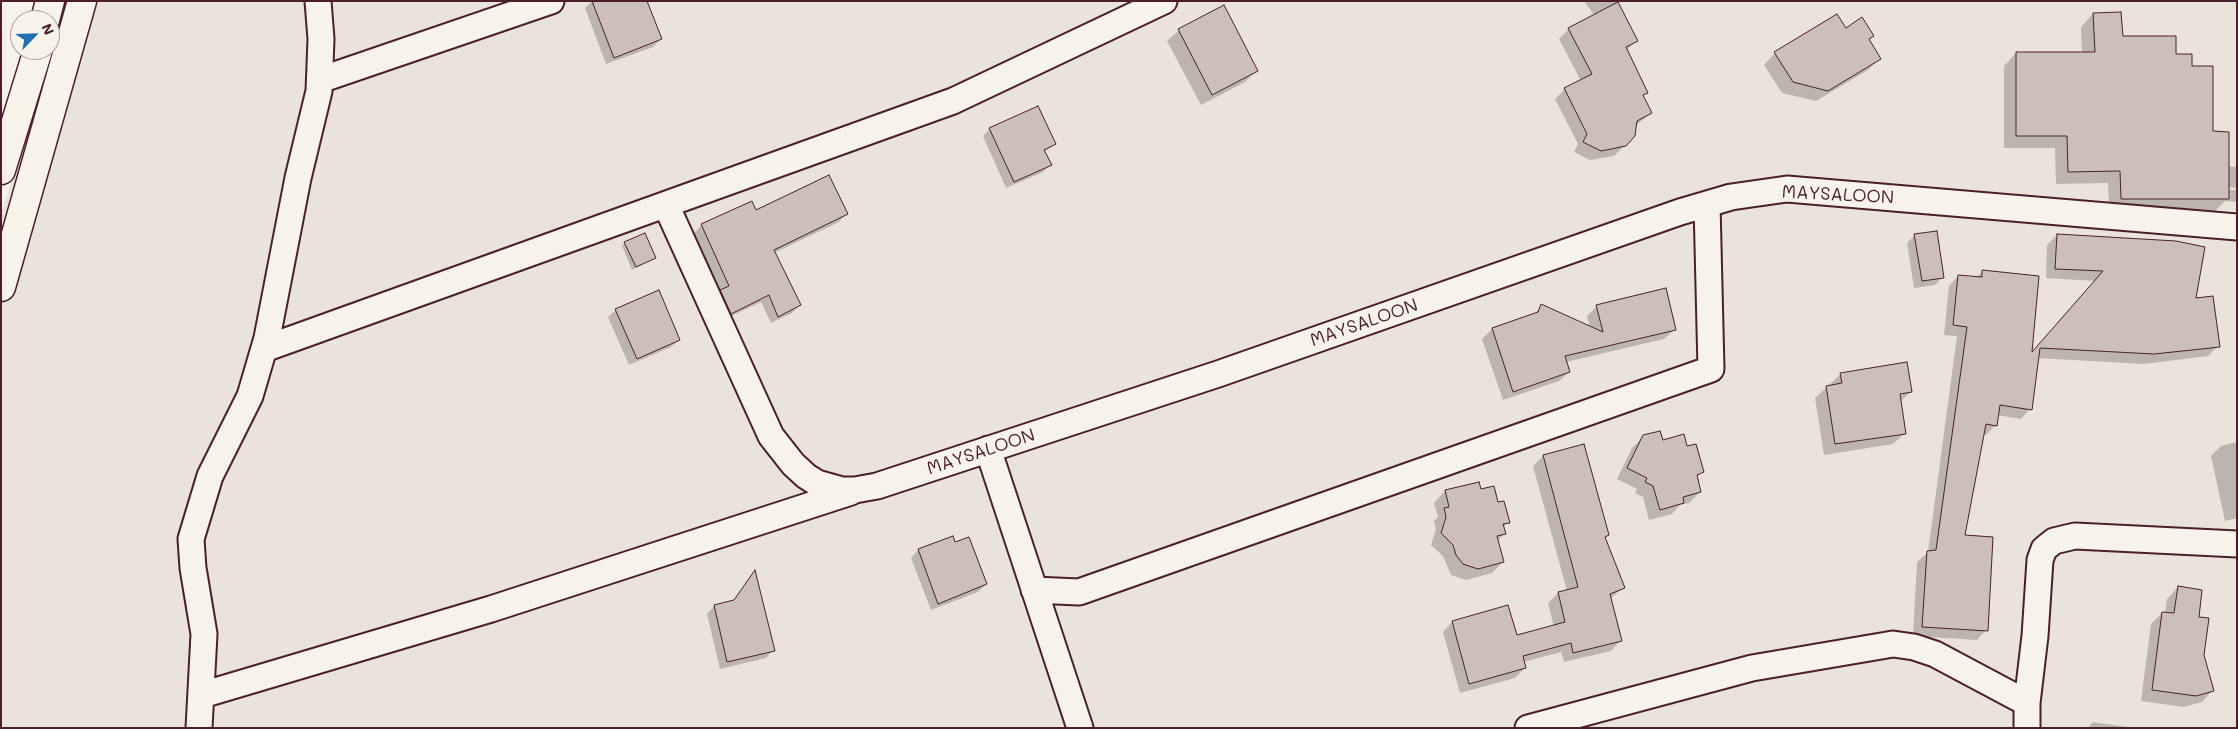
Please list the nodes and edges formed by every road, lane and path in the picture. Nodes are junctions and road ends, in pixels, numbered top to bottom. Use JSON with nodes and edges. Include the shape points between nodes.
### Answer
{"nodes":[{"id":1,"x":82,"y":1,"type":"edge"},
{"id":2,"x":318,"y":1,"type":"edge"},
{"id":3,"x":551,"y":1,"type":"edge"},
{"id":4,"x":1164,"y":1,"type":"edge"},
{"id":5,"x":35,"y":60,"type":"edge"},
{"id":6,"x":320,"y":80,"type":"junction"},
{"id":7,"x":1,"y":170,"type":"edge"},
{"id":8,"x":1707,"y":204,"type":"junction"},
{"id":9,"x":666,"y":205,"type":"junction"},
{"id":10,"x":2237,"y":227,"type":"edge"},
{"id":11,"x":1,"y":287,"type":"edge"},
{"id":12,"x":264,"y":350,"type":"junction"},
{"id":13,"x":988,"y":449,"type":"junction"},
{"id":14,"x":855,"y":490,"type":"junction"},
{"id":15,"x":2237,"y":544,"type":"edge"},
{"id":16,"x":1034,"y":590,"type":"junction"},
{"id":17,"x":202,"y":695,"type":"junction"},
{"id":18,"x":2027,"y":703,"type":"junction"},
{"id":19,"x":199,"y":728,"type":"edge"},
{"id":20,"x":1080,"y":728,"type":"edge"},
{"id":21,"x":1528,"y":728,"type":"edge"},
{"id":22,"x":2027,"y":728,"type":"edge"}],
"edges":[{"from":1,"to":11,"type":"street"},
{"from":2,"to":6,"type":"street"},
{"from":3,"to":6,"type":"street"},
{"from":4,"to":9,"type":"street","via":[[953,100]]},
{"from":5,"to":7,"type":"street"},
{"from":6,"to":12,"type":"street"},
{"from":8,"to":10,"type":"street","name":"MAYSALOON","via":[[1787,189]]},
{"from":8,"to":13,"type":"street","name":"MAYSALOON"},
{"from":8,"to":16,"type":"street","via":[[1711,369],[1079,592]]},
{"from":9,"to":12,"type":"street"},
{"from":9,"to":14,"type":"street","name":"MAYSALOON","via":[[778,447],[796,468],[817,483]]},
{"from":12,"to":17,"type":"street","via":[[250,396],[210,476],[191,539],[204,634]]},
{"from":13,"to":14,"type":"street","name":"MAYSALOON"},
{"from":13,"to":16,"type":"street"},
{"from":14,"to":17,"type":"street","via":[[491,609]]},
{"from":15,"to":18,"type":"street","via":[[2075,536],[2054,541],[2044,549],[2040,560]]},
{"from":16,"to":20,"type":"street"},
{"from":17,"to":19,"type":"street"},
{"from":18,"to":21,"type":"street","via":[[1935,654],[1893,644],[1752,668]]},
{"from":18,"to":22,"type":"street"}]}
